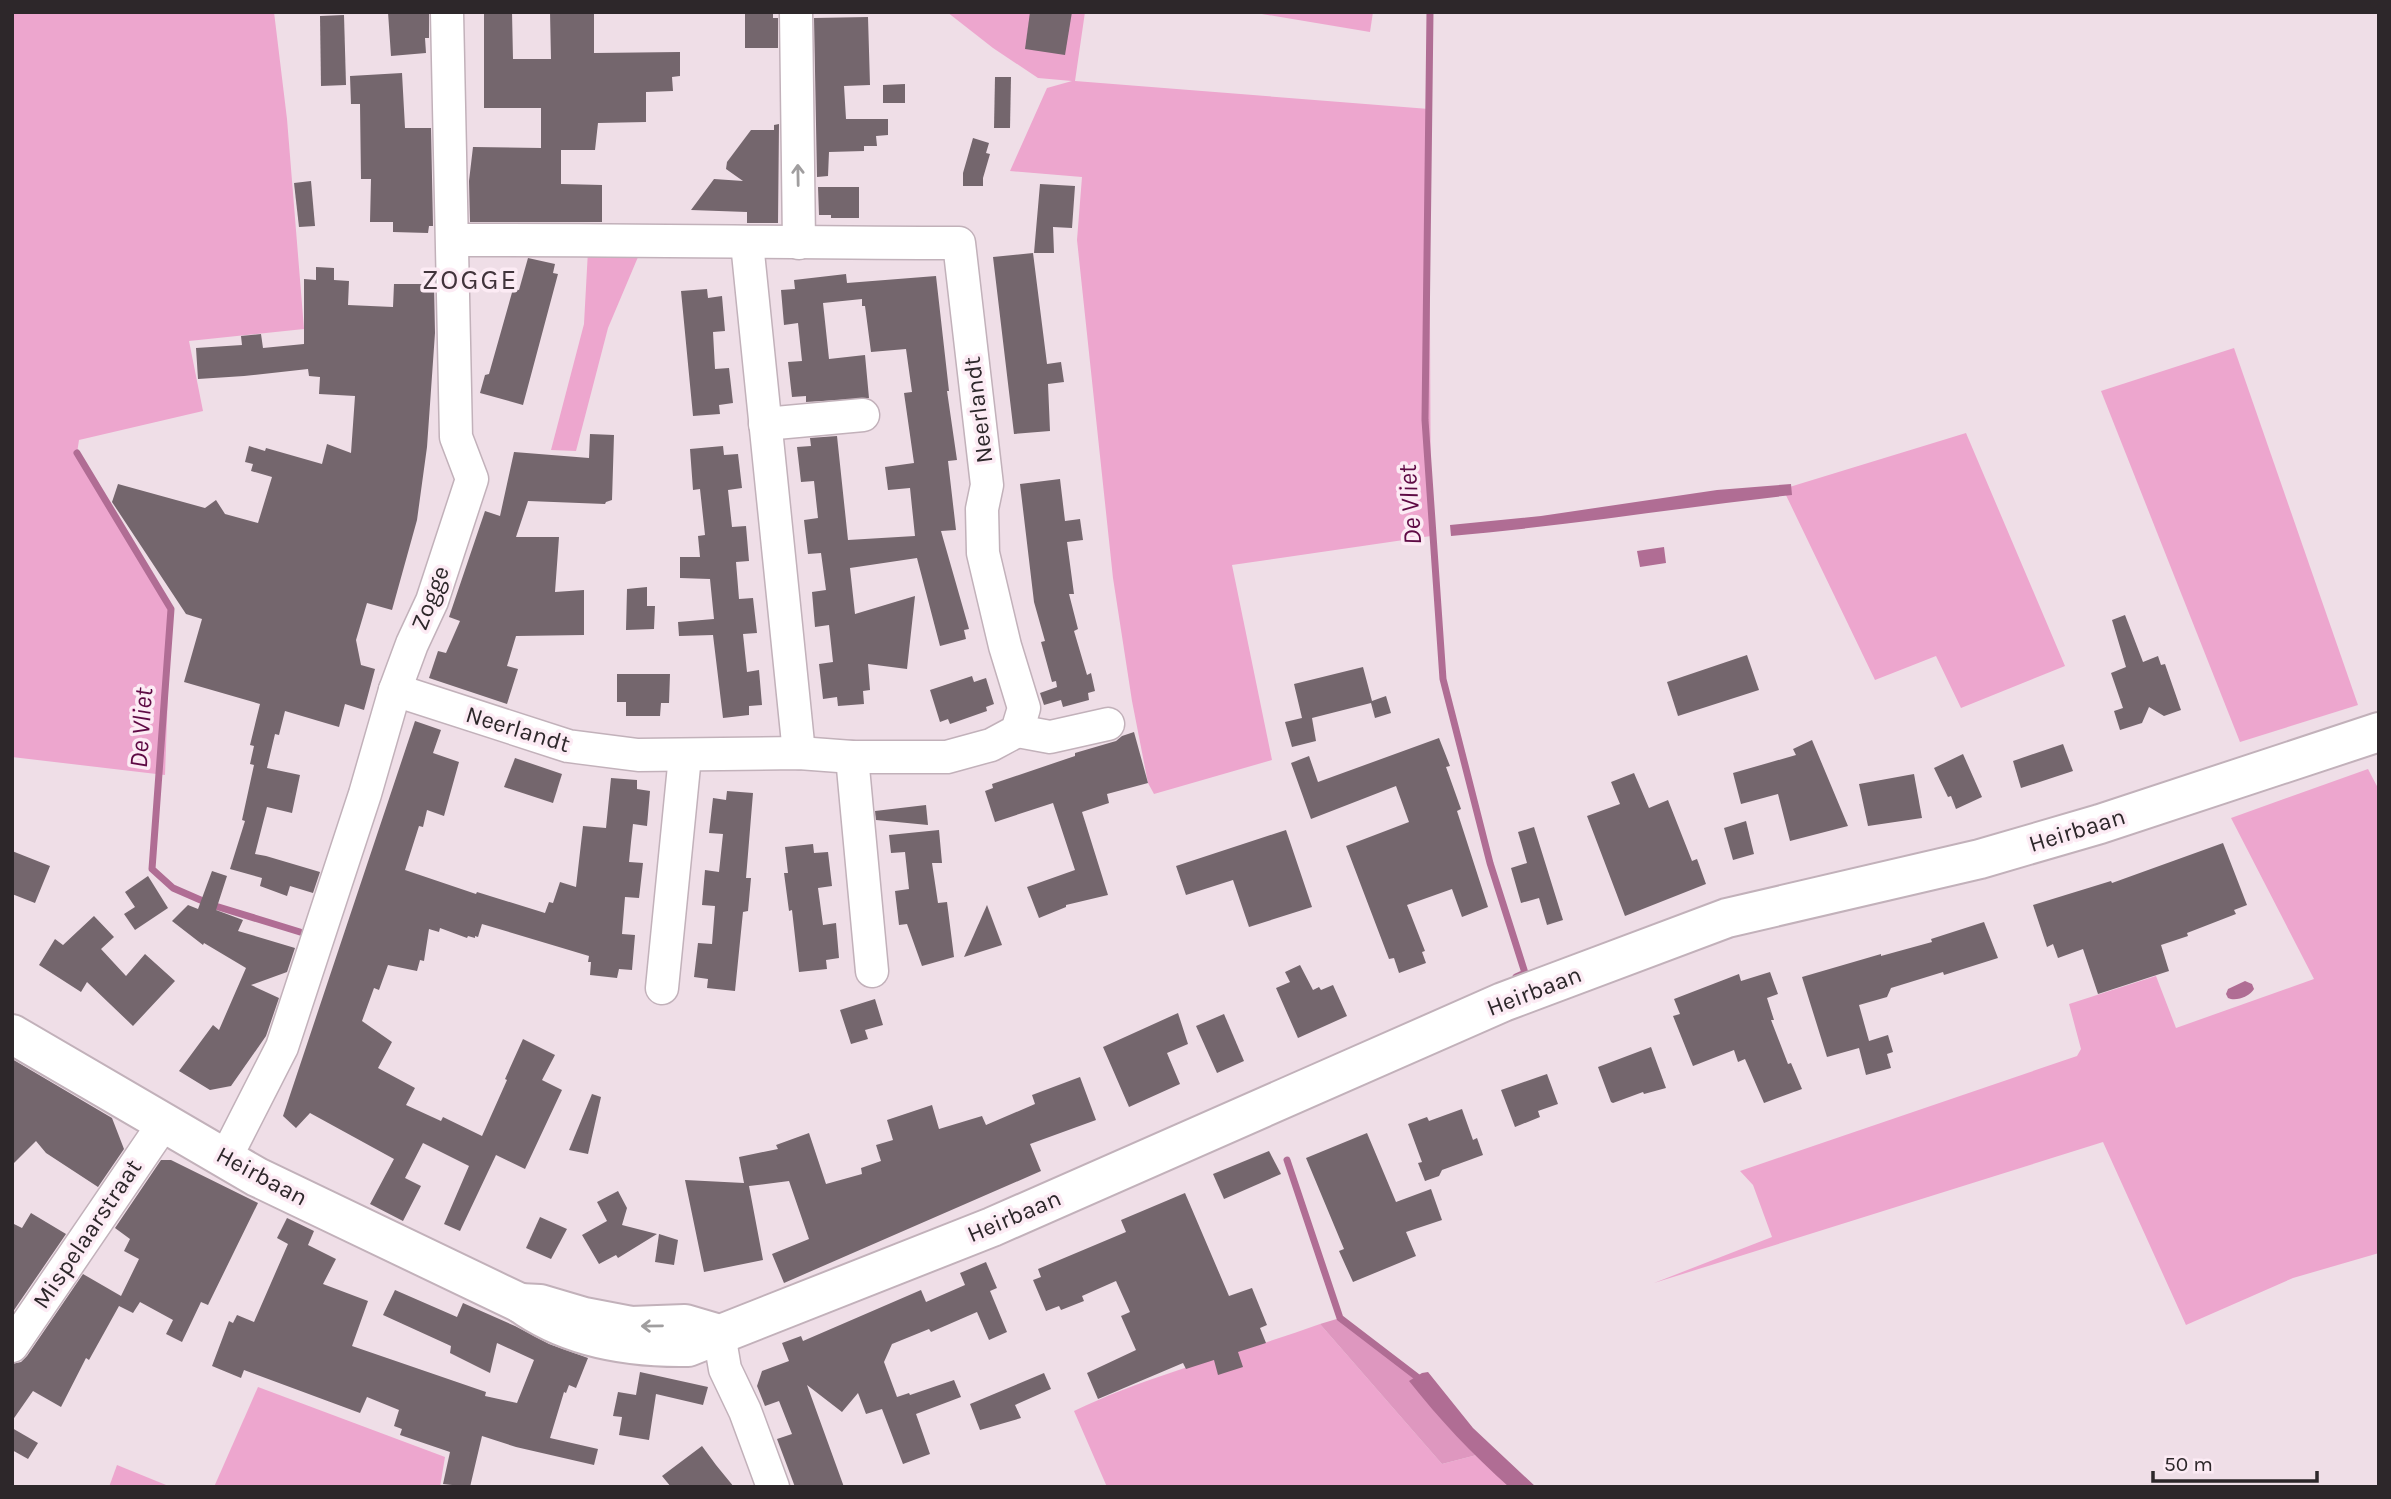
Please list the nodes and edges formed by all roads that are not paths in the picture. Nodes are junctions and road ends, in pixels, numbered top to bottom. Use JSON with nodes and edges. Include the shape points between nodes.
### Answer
{"nodes":[{"id":1,"x":447,"y":12,"type":"edge"},
{"id":2,"x":796,"y":12,"type":"edge"},
{"id":3,"x":454,"y":240,"type":"junction"},
{"id":4,"x":747,"y":243,"type":"junction"},
{"id":5,"x":799,"y":243,"type":"junction"},
{"id":6,"x":863,"y":415,"type":"dead end"},
{"id":7,"x":765,"y":424,"type":"junction"},
{"id":8,"x":395,"y":690,"type":"junction"},
{"id":9,"x":1108,"y":724,"type":"dead end"},
{"id":10,"x":1017,"y":731,"type":"junction"},
{"id":11,"x":2379,"y":732,"type":"edge"},
{"id":12,"x":799,"y":753,"type":"junction"},
{"id":13,"x":685,"y":756,"type":"junction"},
{"id":14,"x":852,"y":757,"type":"junction"},
{"id":15,"x":872,"y":971,"type":"dead end"},
{"id":16,"x":662,"y":988,"type":"dead end"},
{"id":17,"x":12,"y":1034,"type":"edge"},
{"id":18,"x":164,"y":1123,"type":"junction"},
{"id":19,"x":226,"y":1157,"type":"junction"},
{"id":20,"x":719,"y":1334,"type":"junction"},
{"id":21,"x":12,"y":1346,"type":"edge"},
{"id":22,"x":773,"y":1487,"type":"edge"}],
"edges":[{"from":1,"to":3,"type":"street","name":"Zogge"},
{"from":5,"to":2,"type":"street","one_way":true},
{"from":3,"to":4,"type":"street","name":"Neerlandt"},
{"from":3,"to":8,"type":"street","name":"Zogge","via":[[456,438],[472,479],[432,601]]},
{"from":4,"to":5,"type":"street","name":"Neerlandt"},
{"from":4,"to":7,"type":"street"},
{"from":5,"to":10,"type":"street","name":"Neerlandt","via":[[959,243],[987,485],[982,509],[983,553],[1024,708]]},
{"from":6,"to":7,"type":"street"},
{"from":7,"to":12,"type":"street"},
{"from":8,"to":13,"type":"street","name":"Neerlandt","via":[[568,746]]},
{"from":8,"to":19,"type":"street","name":"Zogge","via":[[282,1046]]},
{"from":9,"to":10,"type":"street","via":[[1051,737]]},
{"from":10,"to":14,"type":"street","name":"Neerlandt","via":[[991,745],[947,757]]},
{"from":11,"to":20,"type":"main road","name":"Heirbaan","via":[[1980,859],[1727,918],[1503,1002],[992,1227]]},
{"from":12,"to":13,"type":"street","name":"Neerlandt"},
{"from":12,"to":14,"type":"street","name":"Neerlandt"},
{"from":13,"to":16,"type":"street"},
{"from":14,"to":15,"type":"street"},
{"from":17,"to":18,"type":"main road","name":"Heirbaan"},
{"from":18,"to":19,"type":"main road","name":"Heirbaan"},
{"from":18,"to":21,"type":"street","name":"Mispelaarstraat"},
{"from":19,"to":20,"type":"main road","name":"Heirbaan","via":[[257,1177],[520,1303],[631,1326],[685,1324]]},
{"from":20,"to":22,"type":"street","via":[[725,1369]]}]}
